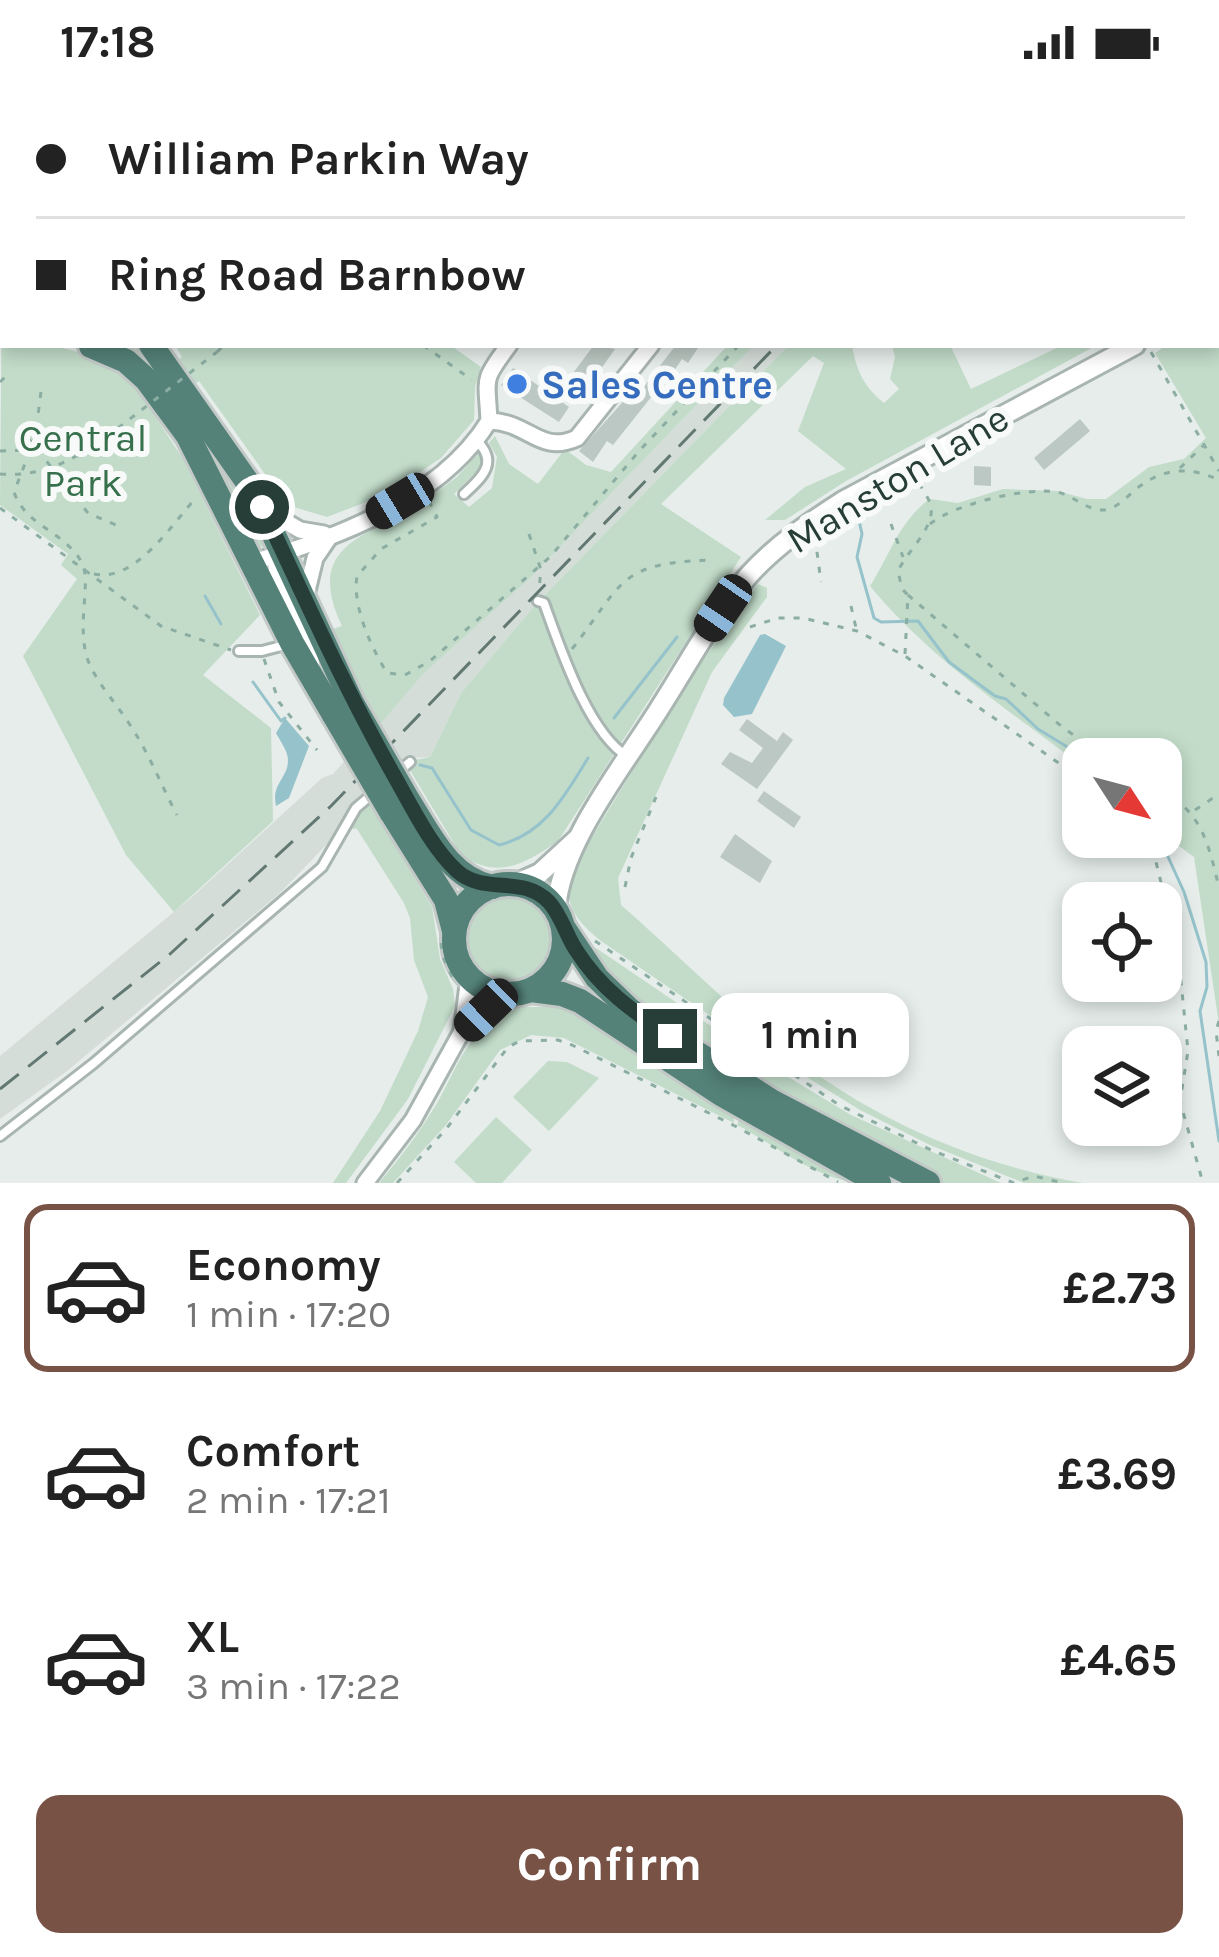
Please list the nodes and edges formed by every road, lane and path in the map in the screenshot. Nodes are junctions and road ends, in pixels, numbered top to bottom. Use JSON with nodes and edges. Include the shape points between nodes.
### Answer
{"nodes":[{"id":1,"x":98,"y":348,"type":"edge"},
{"id":2,"x":153,"y":348,"type":"edge"},
{"id":3,"x":221,"y":348,"type":"edge"},
{"id":4,"x":427,"y":348,"type":"edge"},
{"id":5,"x":507,"y":348,"type":"edge"},
{"id":6,"x":649,"y":348,"type":"edge"},
{"id":7,"x":736,"y":348,"type":"edge"},
{"id":8,"x":1129,"y":348,"type":"edge"},
{"id":9,"x":1149,"y":348,"type":"edge"},
{"id":10,"x":484,"y":388,"type":"junction"},
{"id":11,"x":40,"y":392,"type":"dead end"},
{"id":12,"x":489,"y":421,"type":"junction"},
{"id":13,"x":28,"y":438,"type":"dead end"},
{"id":14,"x":475,"y":439,"type":"junction"},
{"id":15,"x":1204,"y":444,"type":"junction"},
{"id":16,"x":31,"y":448,"type":"junction"},
{"id":17,"x":39,"y":450,"type":"junction"},
{"id":18,"x":0,"y":451,"type":"edge"},
{"id":19,"x":81,"y":456,"type":"junction"},
{"id":20,"x":910,"y":465,"type":"junction"},
{"id":21,"x":53,"y":466,"type":"junction"},
{"id":22,"x":1177,"y":470,"type":"junction"},
{"id":23,"x":1219,"y":471,"type":"edge"},
{"id":24,"x":0,"y":474,"type":"edge"},
{"id":25,"x":19,"y":476,"type":"junction"},
{"id":26,"x":212,"y":480,"type":"junction"},
{"id":27,"x":1219,"y":480,"type":"edge"},
{"id":28,"x":422,"y":488,"type":"junction"},
{"id":29,"x":464,"y":494,"type":"dead end"},
{"id":30,"x":262,"y":507,"type":"junction"},
{"id":31,"x":0,"y":508,"type":"edge"},
{"id":32,"x":891,"y":524,"type":"dead end"},
{"id":33,"x":930,"y":524,"type":"junction"},
{"id":34,"x":116,"y":525,"type":"dead end"},
{"id":35,"x":806,"y":525,"type":"junction"},
{"id":36,"x":332,"y":534,"type":"junction"},
{"id":37,"x":529,"y":534,"type":"dead end"},
{"id":38,"x":270,"y":557,"type":"junction"},
{"id":39,"x":903,"y":559,"type":"junction"},
{"id":40,"x":711,"y":560,"type":"dead end"},
{"id":41,"x":538,"y":567,"type":"junction"},
{"id":42,"x":86,"y":571,"type":"junction"},
{"id":43,"x":821,"y":582,"type":"dead end"},
{"id":44,"x":908,"y":595,"type":"junction"},
{"id":45,"x":305,"y":600,"type":"junction"},
{"id":46,"x":538,"y":602,"type":"joint"},
{"id":47,"x":851,"y":606,"type":"dead end"},
{"id":48,"x":751,"y":627,"type":"dead end"},
{"id":49,"x":857,"y":631,"type":"junction"},
{"id":50,"x":292,"y":643,"type":"junction"},
{"id":51,"x":239,"y":651,"type":"joint"},
{"id":52,"x":262,"y":652,"type":"junction"},
{"id":53,"x":565,"y":656,"type":"junction"},
{"id":54,"x":905,"y":656,"type":"junction"},
{"id":55,"x":312,"y":679,"type":"junction"},
{"id":56,"x":343,"y":709,"type":"junction"},
{"id":57,"x":1077,"y":738,"type":"edge"},
{"id":58,"x":317,"y":750,"type":"dead end"},
{"id":59,"x":629,"y":758,"type":"junction"},
{"id":60,"x":410,"y":762,"type":"dead end"},
{"id":61,"x":1062,"y":765,"type":"edge"},
{"id":62,"x":1219,"y":794,"type":"edge"},
{"id":63,"x":656,"y":796,"type":"dead end"},
{"id":64,"x":1182,"y":801,"type":"edge"},
{"id":65,"x":399,"y":806,"type":"junction"},
{"id":66,"x":1192,"y":812,"type":"junction"},
{"id":67,"x":177,"y":815,"type":"dead end"},
{"id":68,"x":580,"y":836,"type":"junction"},
{"id":69,"x":1153,"y":858,"type":"edge"},
{"id":70,"x":503,"y":886,"type":"junction"},
{"id":71,"x":625,"y":887,"type":"dead end"},
{"id":72,"x":1219,"y":888,"type":"edge"},
{"id":73,"x":559,"y":918,"type":"junction"},
{"id":74,"x":589,"y":937,"type":"dead end"},
{"id":75,"x":448,"y":938,"type":"junction"},
{"id":76,"x":463,"y":982,"type":"junction"},
{"id":77,"x":523,"y":992,"type":"junction"},
{"id":78,"x":1219,"y":1021,"type":"edge"},
{"id":79,"x":461,"y":1033,"type":"junction"},
{"id":80,"x":1219,"y":1056,"type":"edge"},
{"id":81,"x":0,"y":1136,"type":"edge"},
{"id":82,"x":365,"y":1183,"type":"edge"},
{"id":83,"x":397,"y":1183,"type":"edge"},
{"id":84,"x":840,"y":1183,"type":"edge"},
{"id":85,"x":879,"y":1183,"type":"edge"},
{"id":86,"x":928,"y":1183,"type":"edge"},
{"id":87,"x":1014,"y":1183,"type":"edge"},
{"id":88,"x":1063,"y":1183,"type":"edge"},
{"id":89,"x":1203,"y":1183,"type":"edge"}],
"edges":[{"from":1,"to":26,"type":"highway","via":[[146,379]]},
{"from":2,"to":30,"type":"highway"},
{"from":3,"to":19,"type":"path","bridge":true},
{"from":4,"to":10,"type":"path"},
{"from":5,"to":10,"type":"street"},
{"from":6,"to":12,"type":"street","via":[[564,444]]},
{"from":7,"to":41,"type":"path"},
{"from":8,"to":20,"type":"street","name":"Manston Lane"},
{"from":9,"to":15,"type":"path"},
{"from":10,"to":12,"type":"street"},
{"from":11,"to":16,"type":"path"},
{"from":12,"to":14,"type":"street"},
{"from":13,"to":16,"type":"path"},
{"from":14,"to":28,"type":"street"},
{"from":14,"to":29,"type":"lane","via":[[488,468]]},
{"from":15,"to":22,"type":"path"},
{"from":15,"to":23,"type":"path"},
{"from":16,"to":17,"type":"path"},
{"from":16,"to":18,"type":"path"},
{"from":16,"to":25,"type":"path"},
{"from":17,"to":19,"type":"path"},
{"from":17,"to":21,"type":"path"},
{"from":19,"to":21,"type":"path"},
{"from":20,"to":33,"type":"path","via":[[933,507]]},
{"from":20,"to":35,"type":"street","name":"Manston Lane"},
{"from":21,"to":25,"type":"path"},
{"from":21,"to":34,"type":"path","via":[[88,513]]},
{"from":22,"to":27,"type":"path"},
{"from":22,"to":33,"type":"path","via":[[1108,509],[1052,491],[963,507]]},
{"from":24,"to":25,"type":"path"},
{"from":25,"to":42,"type":"path","via":[[18,506],[67,542]]},
{"from":26,"to":38,"type":"highway"},
{"from":26,"to":42,"type":"path","via":[[134,565],[102,576]]},
{"from":28,"to":36,"type":"street"},
{"from":28,"to":41,"type":"path","via":[[436,517],[381,549],[357,576],[357,600],[387,673],[418,669]]},
{"from":30,"to":36,"type":"street","via":[[300,530]]},
{"from":30,"to":38,"type":"highway"},
{"from":31,"to":42,"type":"path"},
{"from":32,"to":39,"type":"path"},
{"from":33,"to":39,"type":"path"},
{"from":35,"to":43,"type":"path"},
{"from":35,"to":59,"type":"street","name":"Manston Lane","via":[[723,608]]},
{"from":36,"to":38,"type":"street"},
{"from":36,"to":45,"type":"street","via":[[314,558]]},
{"from":37,"to":41,"type":"path"},
{"from":38,"to":45,"type":"highway"},
{"from":38,"to":50,"type":"highway"},
{"from":38,"to":55,"type":"street","via":[[312,650]]},
{"from":39,"to":44,"type":"path","via":[[899,580]]},
{"from":40,"to":53,"type":"path","via":[[662,563],[629,577]]},
{"from":41,"to":46,"type":"path"},
{"from":42,"to":51,"type":"path","via":[[161,626]]},
{"from":42,"to":67,"type":"path","via":[[82,637],[89,662]]},
{"from":44,"to":54,"type":"path"},
{"from":44,"to":57,"type":"path"},
{"from":45,"to":56,"type":"highway"},
{"from":46,"to":53,"type":"lane"},
{"from":47,"to":49,"type":"path"},
{"from":48,"to":49,"type":"path","via":[[803,618]]},
{"from":49,"to":54,"type":"path"},
{"from":50,"to":52,"type":"lane"},
{"from":50,"to":55,"type":"highway"},
{"from":51,"to":52,"type":"lane"},
{"from":52,"to":58,"type":"path","via":[[279,702]]},
{"from":53,"to":59,"type":"lane","via":[[607,741]]},
{"from":54,"to":61,"type":"path"},
{"from":55,"to":56,"type":"highway"},
{"from":56,"to":65,"type":"highway","bridge":true},
{"from":59,"to":68,"type":"street","name":"Manston Lane"},
{"from":60,"to":81,"type":"lane","via":[[356,808],[322,867]]},
{"from":62,"to":66,"type":"path"},
{"from":63,"to":71,"type":"path"},
{"from":64,"to":66,"type":"path"},
{"from":65,"to":70,"type":"highway","via":[[454,868]]},
{"from":65,"to":75,"type":"highway","via":[[446,900]]},
{"from":66,"to":72,"type":"path"},
{"from":68,"to":70,"type":"street","name":"Manston Lane","via":[[540,873]]},
{"from":68,"to":73,"type":"street","name":"Manston Lane","via":[[558,885]]},
{"from":69,"to":89,"type":"path","via":[[1178,952],[1188,1051],[1180,1101]]},
{"from":70,"to":73,"type":"highway","via":[[531,889]]},
{"from":70,"to":75,"type":"highway","via":[[466,904]]},
{"from":73,"to":77,"type":"highway","via":[[560,959]]},
{"from":73,"to":86,"type":"highway","via":[[597,978],[630,1010],[773,1102]]},
{"from":74,"to":87,"type":"path","via":[[839,1105]]},
{"from":75,"to":76,"type":"highway"},
{"from":75,"to":76,"type":"path","via":[[443,957]]},
{"from":76,"to":77,"type":"highway"},
{"from":76,"to":79,"type":"street"},
{"from":77,"to":79,"type":"street"},
{"from":77,"to":85,"type":"highway","via":[[580,1001],[721,1094]]},
{"from":78,"to":80,"type":"path"},
{"from":79,"to":82,"type":"street"},
{"from":83,"to":84,"type":"path","via":[[508,1047],[558,1040]]},
{"from":87,"to":88,"type":"path","via":[[1034,1176]]}]}
